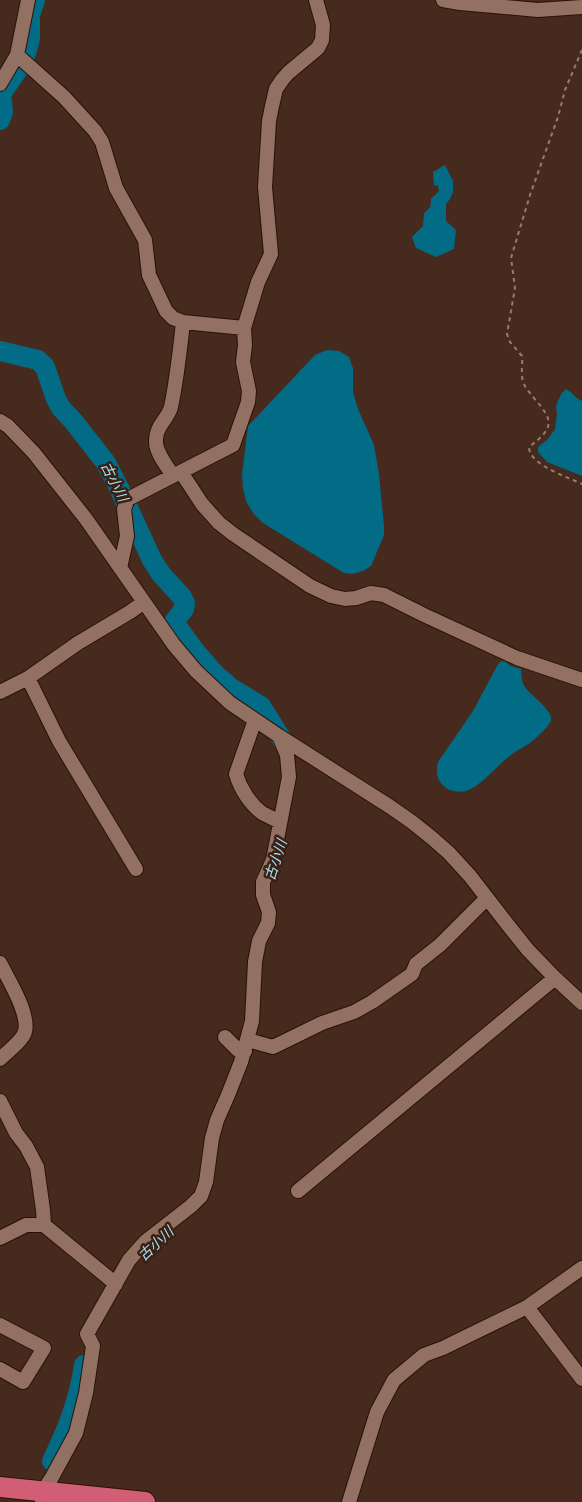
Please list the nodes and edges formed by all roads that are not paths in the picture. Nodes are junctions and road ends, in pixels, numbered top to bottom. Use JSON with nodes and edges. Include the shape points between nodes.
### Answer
{"nodes":[{"id":1,"x":28,"y":0,"type":"edge"},
{"id":2,"x":318,"y":0,"type":"edge"},
{"id":3,"x":443,"y":0,"type":"edge"},
{"id":4,"x":582,"y":7,"type":"edge"},
{"id":5,"x":17,"y":55,"type":"junction"},
{"id":6,"x":0,"y":84,"type":"edge"},
{"id":7,"x":183,"y":322,"type":"junction"},
{"id":8,"x":244,"y":328,"type":"junction"},
{"id":9,"x":0,"y":421,"type":"edge"},
{"id":10,"x":177,"y":474,"type":"junction"},
{"id":11,"x":120,"y":568,"type":"junction"},
{"id":12,"x":144,"y":602,"type":"junction"},
{"id":13,"x":28,"y":678,"type":"junction"},
{"id":14,"x":582,"y":680,"type":"edge"},
{"id":15,"x":0,"y":692,"type":"edge"},
{"id":16,"x":254,"y":720,"type":"junction"},
{"id":17,"x":279,"y":736,"type":"junction"},
{"id":18,"x":280,"y":822,"type":"junction"},
{"id":19,"x":136,"y":869,"type":"dead end"},
{"id":20,"x":486,"y":898,"type":"junction"},
{"id":21,"x":0,"y":963,"type":"edge"},
{"id":22,"x":555,"y":978,"type":"junction"},
{"id":23,"x":582,"y":1003,"type":"edge"},
{"id":24,"x":225,"y":1037,"type":"dead end"},
{"id":25,"x":246,"y":1046,"type":"junction"},
{"id":26,"x":0,"y":1059,"type":"edge"},
{"id":27,"x":0,"y":1101,"type":"edge"},
{"id":28,"x":298,"y":1192,"type":"dead end"},
{"id":29,"x":44,"y":1225,"type":"junction"},
{"id":30,"x":0,"y":1238,"type":"edge"},
{"id":31,"x":582,"y":1268,"type":"edge"},
{"id":32,"x":116,"y":1284,"type":"junction"},
{"id":33,"x":527,"y":1306,"type":"junction"},
{"id":34,"x":0,"y":1325,"type":"edge"},
{"id":35,"x":0,"y":1369,"type":"edge"},
{"id":36,"x":582,"y":1379,"type":"edge"},
{"id":37,"x":0,"y":1487,"type":"edge"},
{"id":38,"x":42,"y":1497,"type":"edge"},
{"id":39,"x":145,"y":1502,"type":"edge"},
{"id":40,"x":349,"y":1502,"type":"edge"}],
"edges":[{"from":1,"to":5,"type":"street"},
{"from":2,"to":8,"type":"street","via":[[323,24],[322,40],[318,48],[282,80],[272,106],[265,186],[271,254],[258,282]]},
{"from":3,"to":4,"type":"street","via":[[538,10]]},
{"from":5,"to":6,"type":"street"},
{"from":5,"to":7,"type":"street","via":[[96,131],[116,188],[145,240],[149,275],[160,301],[173,318]]},
{"from":7,"to":8,"type":"street"},
{"from":7,"to":10,"type":"street","via":[[170,410],[161,423],[155,443],[158,452]]},
{"from":8,"to":10,"type":"street","via":[[243,362],[248,402],[233,445]]},
{"from":9,"to":11,"type":"street","via":[[34,453]]},
{"from":10,"to":11,"type":"street","via":[[128,499],[124,509],[127,536]]},
{"from":10,"to":14,"type":"street","via":[[219,523],[310,586],[331,596],[345,598],[371,593],[384,595],[517,658]]},
{"from":11,"to":12,"type":"street"},
{"from":12,"to":13,"type":"street"},
{"from":12,"to":16,"type":"street","via":[[196,671],[230,703]]},
{"from":13,"to":15,"type":"street"},
{"from":13,"to":19,"type":"street","via":[[59,741]]},
{"from":16,"to":17,"type":"street"},
{"from":16,"to":18,"type":"street","via":[[236,774],[254,805]]},
{"from":17,"to":18,"type":"street","via":[[287,755],[289,777]]},
{"from":17,"to":20,"type":"street","via":[[412,822],[449,853]]},
{"from":18,"to":25,"type":"street","via":[[273,860],[263,882],[268,922],[259,941],[255,962],[252,1021]]},
{"from":20,"to":22,"type":"street"},
{"from":20,"to":25,"type":"street","via":[[440,945],[416,964],[412,974],[372,1002],[273,1047]]},
{"from":21,"to":26,"type":"street","via":[[25,1016],[26,1028],[23,1036]]},
{"from":22,"to":23,"type":"street"},
{"from":22,"to":28,"type":"street"},
{"from":24,"to":25,"type":"street","via":[[238,1050]]},
{"from":25,"to":32,"type":"street","via":[[217,1120],[201,1196],[146,1241],[129,1260]]},
{"from":27,"to":29,"type":"street","via":[[37,1167]]},
{"from":29,"to":30,"type":"street","via":[[26,1225]]},
{"from":29,"to":32,"type":"street"},
{"from":31,"to":33,"type":"street"},
{"from":32,"to":38,"type":"street","via":[[87,1334],[93,1346],[76,1433]]},
{"from":33,"to":36,"type":"street"},
{"from":33,"to":40,"type":"street","via":[[424,1356],[394,1380],[377,1412]]},
{"from":34,"to":35,"type":"street","via":[[44,1348],[24,1382]]},
{"from":37,"to":38,"type":"highway"},
{"from":38,"to":39,"type":"highway"}]}
